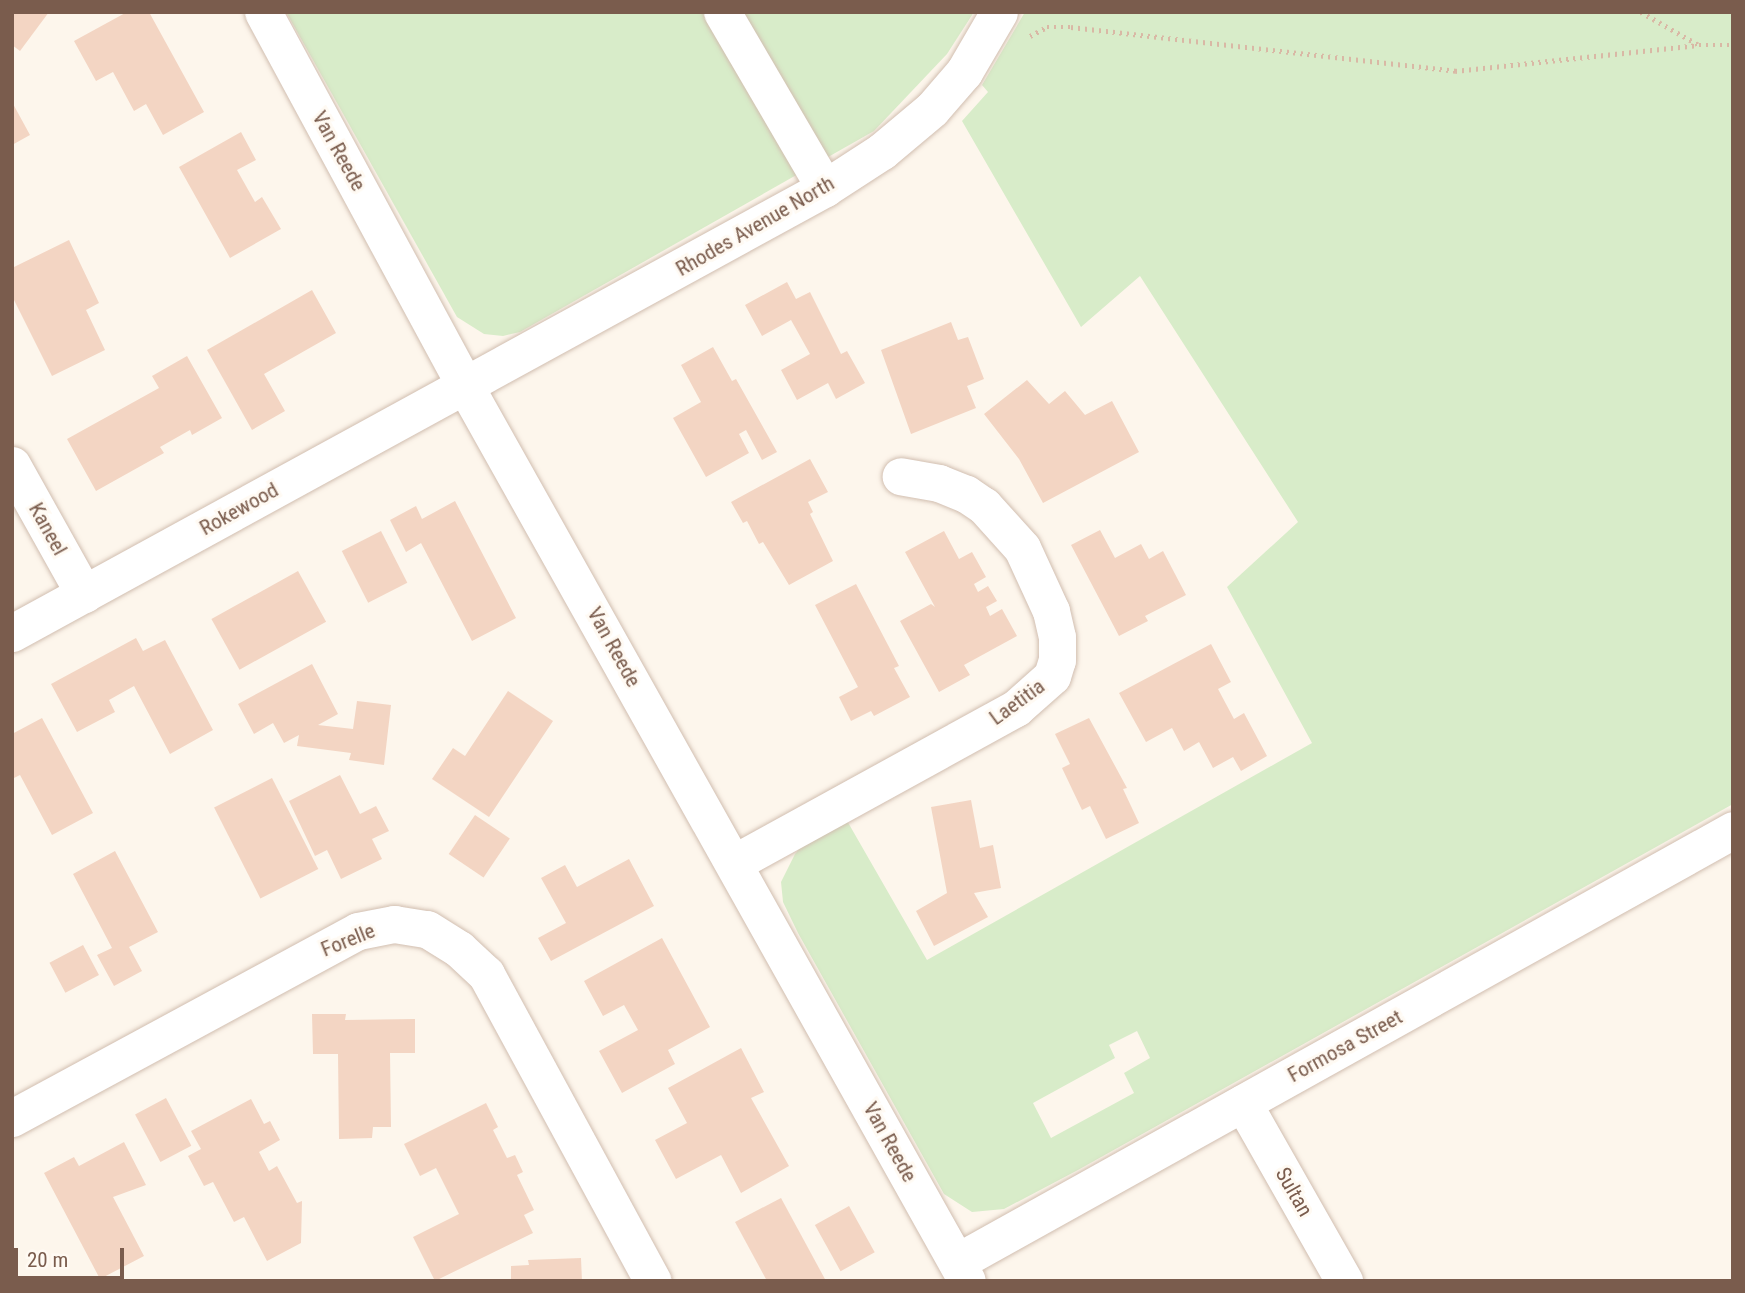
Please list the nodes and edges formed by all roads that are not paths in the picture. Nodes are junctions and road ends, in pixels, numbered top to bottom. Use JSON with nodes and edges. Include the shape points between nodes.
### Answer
{"nodes":[{"id":1,"x":263,"y":12,"type":"edge"},
{"id":2,"x":722,"y":12,"type":"edge"},
{"id":3,"x":999,"y":12,"type":"edge"},
{"id":4,"x":825,"y":188,"type":"junction"},
{"id":5,"x":464,"y":384,"type":"junction"},
{"id":6,"x":12,"y":465,"type":"edge"},
{"id":7,"x":901,"y":476,"type":"dead end"},
{"id":8,"x":84,"y":594,"type":"junction"},
{"id":9,"x":12,"y":633,"type":"edge"},
{"id":10,"x":1733,"y":830,"type":"edge"},
{"id":11,"x":734,"y":863,"type":"junction"},
{"id":12,"x":1243,"y":1103,"type":"junction"},
{"id":13,"x":12,"y":1118,"type":"edge"},
{"id":14,"x":962,"y":1272,"type":"edge"},
{"id":15,"x":653,"y":1281,"type":"edge"},
{"id":16,"x":1344,"y":1281,"type":"edge"}],
"edges":[{"from":1,"to":5,"type":"street","name":"Van Reede"},
{"from":2,"to":4,"type":"street"},
{"from":3,"to":4,"type":"street","name":"Rhodes Avenue North","via":[[964,72],[932,109]]},
{"from":4,"to":5,"type":"street","name":"Rhodes Avenue North"},
{"from":5,"to":8,"type":"street","name":"Rokewood"},
{"from":5,"to":11,"type":"street","name":"Van Reede"},
{"from":6,"to":8,"type":"street","name":"Kaneel"},
{"from":7,"to":11,"type":"street","name":"Laetitia","via":[[966,494],[984,506],[1022,548],[1051,611],[1057,637],[1052,677],[1016,708]]},
{"from":8,"to":9,"type":"street","name":"Rokewood"},
{"from":10,"to":12,"type":"street","name":"Formosa Street"},
{"from":11,"to":14,"type":"street","name":"Van Reede"},
{"from":12,"to":14,"type":"street","name":"Formosa Street"},
{"from":12,"to":16,"type":"street","name":"Sultan"},
{"from":13,"to":15,"type":"street","name":"Forelle","via":[[358,931],[394,924],[427,929],[459,948],[486,974]]}]}
